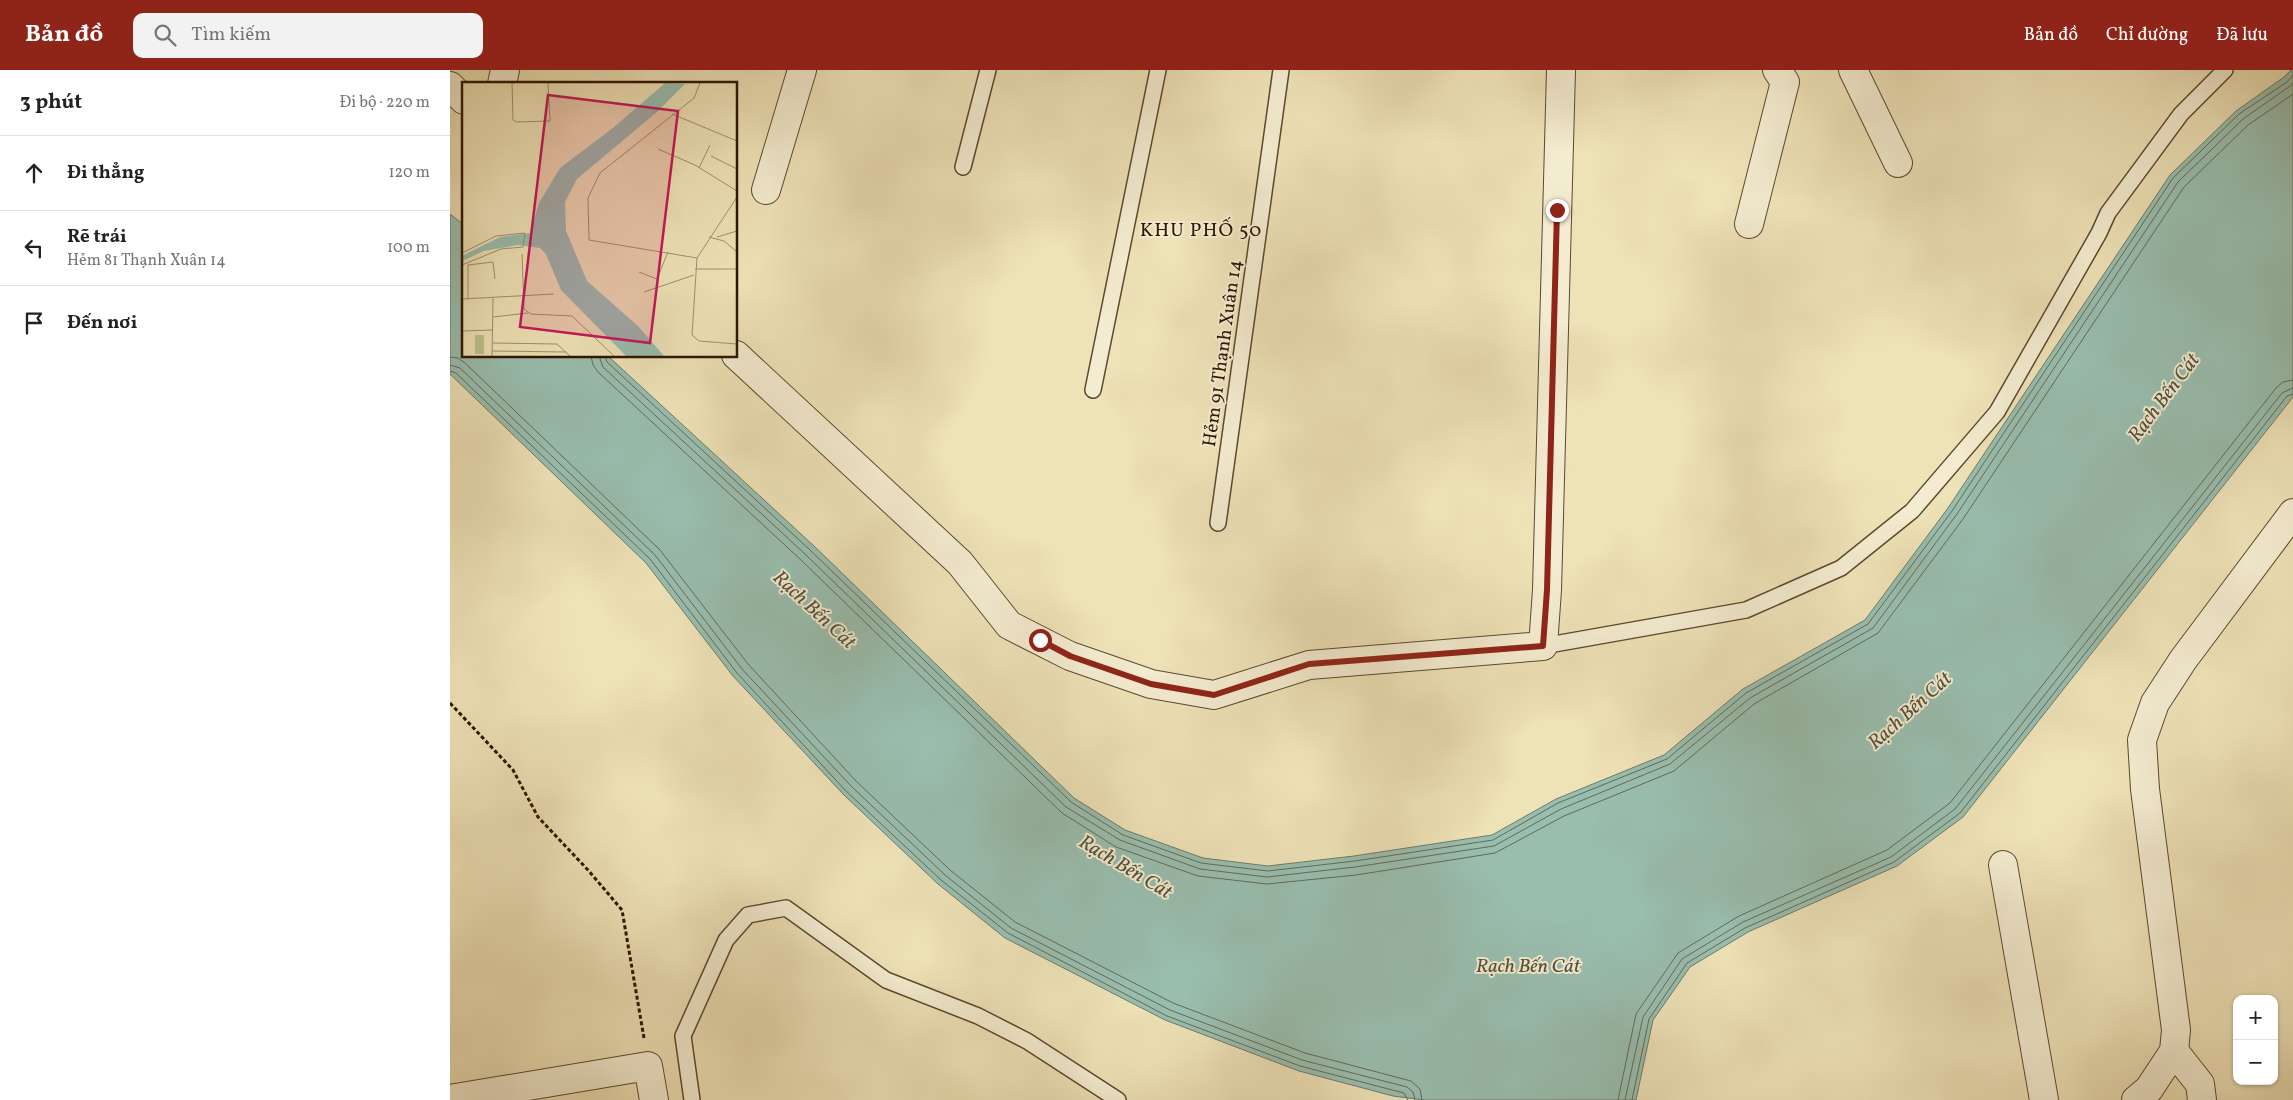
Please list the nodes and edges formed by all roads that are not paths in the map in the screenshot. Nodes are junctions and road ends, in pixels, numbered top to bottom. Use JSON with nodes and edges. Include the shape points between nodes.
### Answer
{"nodes":[{"id":1,"x":802,"y":70,"type":"edge"},
{"id":2,"x":988,"y":70,"type":"edge"},
{"id":3,"x":1158,"y":70,"type":"edge"},
{"id":4,"x":1280,"y":70,"type":"edge"},
{"id":5,"x":1561,"y":70,"type":"edge"},
{"id":6,"x":1777,"y":70,"type":"edge"},
{"id":7,"x":1853,"y":70,"type":"edge"},
{"id":8,"x":2225,"y":70,"type":"edge"},
{"id":9,"x":450,"y":86,"type":"edge"},
{"id":10,"x":462,"y":98,"type":"edge"},
{"id":11,"x":1898,"y":163,"type":"dead end"},
{"id":12,"x":963,"y":167,"type":"dead end"},
{"id":13,"x":766,"y":190,"type":"dead end"},
{"id":14,"x":1749,"y":224,"type":"dead end"},
{"id":15,"x":738,"y":357,"type":"edge"},
{"id":16,"x":1093,"y":390,"type":"dead end"},
{"id":17,"x":2293,"y":513,"type":"edge"},
{"id":18,"x":1218,"y":524,"type":"dead end"},
{"id":19,"x":1543,"y":646,"type":"junction"},
{"id":20,"x":2003,"y":865,"type":"dead end"},
{"id":21,"x":2174,"y":1051,"type":"junction"},
{"id":22,"x":450,"y":1100,"type":"edge"},
{"id":23,"x":654,"y":1100,"type":"edge"},
{"id":24,"x":692,"y":1100,"type":"edge"},
{"id":25,"x":1118,"y":1100,"type":"edge"},
{"id":26,"x":2044,"y":1100,"type":"edge"},
{"id":27,"x":2136,"y":1100,"type":"edge"},
{"id":28,"x":2202,"y":1100,"type":"edge"}],
"edges":[{"from":1,"to":13,"type":"street"},
{"from":2,"to":12,"type":"lane"},
{"from":3,"to":16,"type":"lane"},
{"from":4,"to":18,"type":"lane","name":"Hẻm 91 Thạnh Xuân 14"},
{"from":5,"to":19,"type":"street"},
{"from":6,"to":14,"type":"street","via":[[1785,82]]},
{"from":7,"to":11,"type":"street"},
{"from":8,"to":19,"type":"lane","via":[[2181,114],[2108,213],[1997,412],[1912,511],[1841,568],[1746,610]]},
{"from":9,"to":10,"type":"street"},
{"from":15,"to":19,"type":"street","via":[[960,563],[1009,625],[1070,656],[1151,684],[1214,695],[1309,664]]},
{"from":17,"to":21,"type":"street","via":[[2183,660],[2155,704],[2142,740],[2145,789],[2176,1030]]},
{"from":20,"to":26,"type":"street"},
{"from":21,"to":27,"type":"street","via":[[2149,1089]]},
{"from":21,"to":28,"type":"street","via":[[2200,1084]]},
{"from":22,"to":23,"type":"street","via":[[648,1066]]},
{"from":24,"to":25,"type":"lane","via":[[683,1036],[726,940],[748,915],[786,908],[886,980],[978,1016],[1027,1042]]}]}
